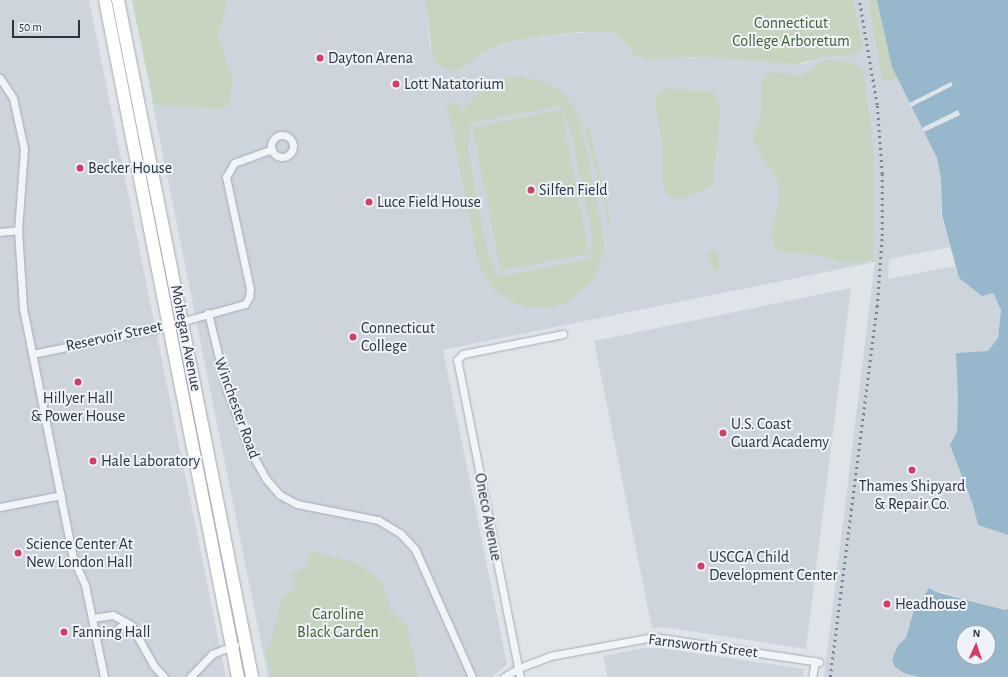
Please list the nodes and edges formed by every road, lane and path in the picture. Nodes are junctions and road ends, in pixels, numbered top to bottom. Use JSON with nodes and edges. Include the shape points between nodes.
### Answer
{"nodes":[{"id":1,"x":105,"y":0,"type":"edge"},
{"id":2,"x":118,"y":0,"type":"edge"},
{"id":3,"x":0,"y":78,"type":"edge"},
{"id":4,"x":272,"y":149,"type":"dead end"},
{"id":5,"x":18,"y":230,"type":"junction"},
{"id":6,"x":0,"y":232,"type":"edge"},
{"id":7,"x":208,"y":313,"type":"junction"},
{"id":8,"x":183,"y":320,"type":"junction"},
{"id":9,"x":169,"y":325,"type":"junction"},
{"id":10,"x":563,"y":334,"type":"dead end"},
{"id":11,"x":32,"y":354,"type":"junction"},
{"id":12,"x":61,"y":495,"type":"junction"},
{"id":13,"x":0,"y":507,"type":"edge"},
{"id":14,"x":92,"y":618,"type":"junction"},
{"id":15,"x":125,"y":623,"type":"junction"},
{"id":16,"x":96,"y":636,"type":"junction"},
{"id":17,"x":246,"y":643,"type":"junction"},
{"id":18,"x":232,"y":646,"type":"junction"},
{"id":19,"x":518,"y":668,"type":"junction"},
{"id":20,"x":104,"y":677,"type":"edge"},
{"id":21,"x":164,"y":677,"type":"edge"},
{"id":22,"x":190,"y":677,"type":"edge"},
{"id":23,"x":238,"y":677,"type":"edge"},
{"id":24,"x":252,"y":677,"type":"edge"},
{"id":25,"x":472,"y":677,"type":"edge"},
{"id":26,"x":504,"y":677,"type":"edge"},
{"id":27,"x":520,"y":677,"type":"edge"},
{"id":28,"x":812,"y":677,"type":"edge"}],
"edges":[{"from":1,"to":9,"type":"highway","name":"Mohegan Avenue"},
{"from":2,"to":8,"type":"highway","name":"Mohegan Avenue"},
{"from":3,"to":5,"type":"street","via":[[13,98],[24,152]]},
{"from":4,"to":7,"type":"street","name":"Reservoir Street","via":[[234,163],[227,173],[226,183],[250,295],[242,306]]},
{"from":5,"to":6,"type":"street"},
{"from":5,"to":11,"type":"street","via":[[21,293]]},
{"from":7,"to":8,"type":"street","name":"Reservoir Street"},
{"from":7,"to":25,"type":"street","name":"Winchester Road","via":[[227,391],[251,452],[266,479],[280,495],[297,504],[378,520],[400,533],[415,549]]},
{"from":8,"to":9,"type":"street","name":"Reservoir Street"},
{"from":8,"to":17,"type":"highway","name":"Mohegan Avenue"},
{"from":9,"to":11,"type":"street","name":"Reservoir Street"},
{"from":9,"to":18,"type":"highway","name":"Mohegan Avenue"},
{"from":10,"to":19,"type":"street","name":"Oneco Avenue","via":[[463,354],[458,358]]},
{"from":11,"to":12,"type":"street"},
{"from":12,"to":13,"type":"street"},
{"from":12,"to":14,"type":"street","via":[[73,558],[85,585]]},
{"from":14,"to":15,"type":"street","via":[[113,615]]},
{"from":14,"to":16,"type":"street"},
{"from":15,"to":16,"type":"street","via":[[115,632]]},
{"from":15,"to":21,"type":"street","via":[[132,626],[153,664]]},
{"from":16,"to":20,"type":"street"},
{"from":17,"to":18,"type":"street"},
{"from":17,"to":24,"type":"highway","name":"Mohegan Avenue"},
{"from":18,"to":22,"type":"street","via":[[212,654]]},
{"from":18,"to":23,"type":"highway","name":"Mohegan Avenue"},
{"from":19,"to":26,"type":"street","name":"Farnsworth Street"},
{"from":19,"to":27,"type":"street","name":"Oneco Avenue"},
{"from":19,"to":28,"type":"street","name":"Farnsworth Street","via":[[550,656],[654,637],[817,661]]}]}
